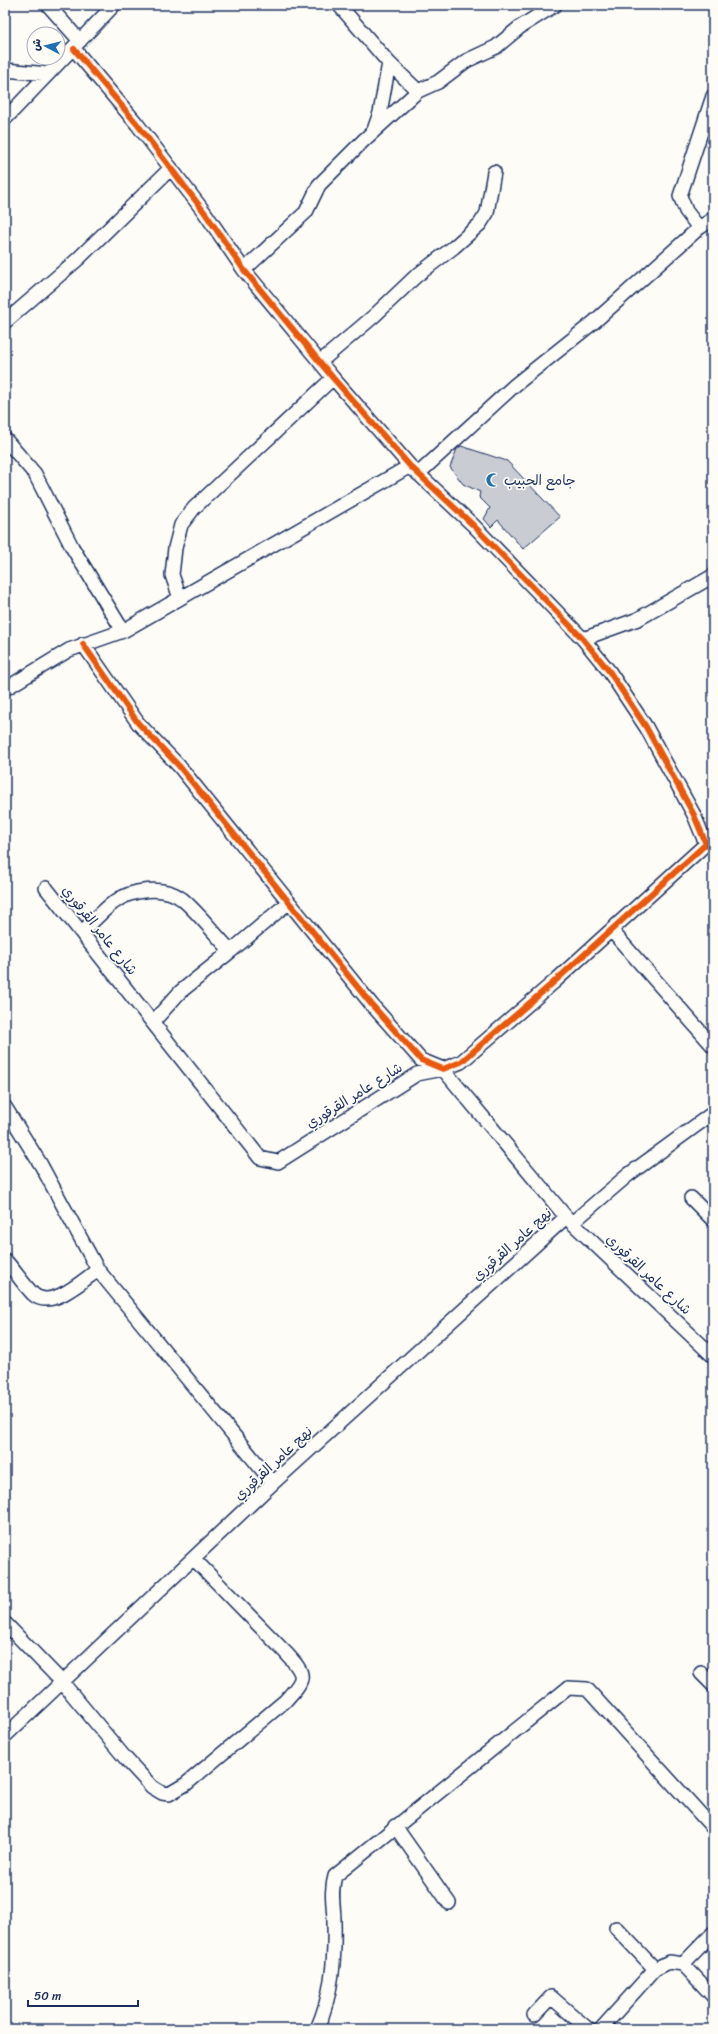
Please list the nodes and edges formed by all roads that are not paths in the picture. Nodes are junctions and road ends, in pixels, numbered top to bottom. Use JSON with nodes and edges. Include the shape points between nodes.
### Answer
{"nodes":[{"id":1,"x":48,"y":5,"type":"edge"},
{"id":2,"x":114,"y":5,"type":"edge"},
{"id":3,"x":339,"y":5,"type":"edge"},
{"id":4,"x":555,"y":5,"type":"edge"},
{"id":5,"x":77,"y":45,"type":"junction"},
{"id":6,"x":389,"y":63,"type":"junction"},
{"id":7,"x":5,"y":70,"type":"edge"},
{"id":8,"x":48,"y":74,"type":"junction"},
{"id":9,"x":418,"y":91,"type":"junction"},
{"id":10,"x":713,"y":96,"type":"edge"},
{"id":11,"x":5,"y":119,"type":"edge"},
{"id":12,"x":373,"y":132,"type":"junction"},
{"id":13,"x":171,"y":168,"type":"junction"},
{"id":14,"x":494,"y":172,"type":"dead end"},
{"id":15,"x":713,"y":219,"type":"edge"},
{"id":16,"x":699,"y":228,"type":"junction"},
{"id":17,"x":244,"y":270,"type":"junction"},
{"id":18,"x":5,"y":322,"type":"edge"},
{"id":19,"x":320,"y":362,"type":"junction"},
{"id":20,"x":333,"y":378,"type":"junction"},
{"id":21,"x":5,"y":439,"type":"edge"},
{"id":22,"x":414,"y":470,"type":"junction"},
{"id":23,"x":713,"y":576,"type":"edge"},
{"id":24,"x":180,"y":598,"type":"junction"},
{"id":25,"x":123,"y":631,"type":"junction"},
{"id":26,"x":583,"y":639,"type":"junction"},
{"id":27,"x":83,"y":644,"type":"junction"},
{"id":28,"x":5,"y":689,"type":"edge"},
{"id":29,"x":710,"y":841,"type":"edge"},
{"id":30,"x":46,"y":888,"type":"dead end"},
{"id":31,"x":289,"y":902,"type":"junction"},
{"id":32,"x":611,"y":930,"type":"junction"},
{"id":33,"x":82,"y":932,"type":"junction"},
{"id":34,"x":231,"y":950,"type":"junction"},
{"id":35,"x":153,"y":1022,"type":"junction"},
{"id":36,"x":713,"y":1046,"type":"edge"},
{"id":37,"x":443,"y":1069,"type":"junction"},
{"id":38,"x":5,"y":1107,"type":"edge"},
{"id":39,"x":713,"y":1113,"type":"edge"},
{"id":40,"x":691,"y":1198,"type":"dead end"},
{"id":41,"x":569,"y":1220,"type":"junction"},
{"id":42,"x":713,"y":1220,"type":"edge"},
{"id":43,"x":5,"y":1260,"type":"edge"},
{"id":44,"x":98,"y":1270,"type":"junction"},
{"id":45,"x":713,"y":1356,"type":"edge"},
{"id":46,"x":273,"y":1483,"type":"junction"},
{"id":47,"x":194,"y":1559,"type":"junction"},
{"id":48,"x":5,"y":1623,"type":"edge"},
{"id":49,"x":701,"y":1673,"type":"dead end"},
{"id":50,"x":62,"y":1682,"type":"junction"},
{"id":51,"x":713,"y":1685,"type":"edge"},
{"id":52,"x":5,"y":1736,"type":"edge"},
{"id":53,"x":395,"y":1826,"type":"junction"},
{"id":54,"x":713,"y":1828,"type":"edge"},
{"id":55,"x":449,"y":1903,"type":"dead end"},
{"id":56,"x":616,"y":1928,"type":"dead end"},
{"id":57,"x":713,"y":1933,"type":"edge"},
{"id":58,"x":683,"y":1964,"type":"junction"},
{"id":59,"x":655,"y":1969,"type":"junction"},
{"id":60,"x":713,"y":1996,"type":"edge"},
{"id":61,"x":534,"y":2015,"type":"dead end"},
{"id":62,"x":318,"y":2029,"type":"edge"},
{"id":63,"x":588,"y":2029,"type":"edge"},
{"id":64,"x":601,"y":2029,"type":"edge"}],
"edges":[{"from":1,"to":5,"type":"street"},
{"from":2,"to":5,"type":"street"},
{"from":3,"to":6,"type":"street"},
{"from":4,"to":9,"type":"street","via":[[496,47],[466,61],[438,82]]},
{"from":5,"to":8,"type":"street"},
{"from":5,"to":13,"type":"street"},
{"from":6,"to":9,"type":"street"},
{"from":6,"to":12,"type":"street","via":[[380,112]]},
{"from":7,"to":8,"type":"street"},
{"from":8,"to":11,"type":"street"},
{"from":9,"to":12,"type":"street"},
{"from":10,"to":16,"type":"street","via":[[680,196],[686,211]]},
{"from":12,"to":17,"type":"street","via":[[319,186],[306,212]]},
{"from":13,"to":17,"type":"street"},
{"from":13,"to":18,"type":"street","via":[[78,259]]},
{"from":14,"to":19,"type":"street","via":[[487,213],[480,224],[415,277]]},
{"from":15,"to":16,"type":"street"},
{"from":16,"to":22,"type":"street","via":[[594,322]]},
{"from":17,"to":19,"type":"street"},
{"from":19,"to":20,"type":"street"},
{"from":20,"to":22,"type":"street"},
{"from":20,"to":24,"type":"street","via":[[194,508],[181,525],[172,574]]},
{"from":21,"to":25,"type":"street","via":[[35,474],[72,547]]},
{"from":22,"to":24,"type":"street"},
{"from":22,"to":26,"type":"street","via":[[473,525]]},
{"from":23,"to":26,"type":"street","via":[[638,619]]},
{"from":24,"to":25,"type":"street"},
{"from":25,"to":27,"type":"street"},
{"from":26,"to":29,"type":"street","via":[[609,671],[646,727]]},
{"from":27,"to":28,"type":"street"},
{"from":27,"to":31,"type":"street","via":[[138,723],[179,766]]},
{"from":29,"to":32,"type":"street"},
{"from":30,"to":33,"type":"street","name":"شارع عامر القرقوري"},
{"from":31,"to":34,"type":"street"},
{"from":31,"to":37,"type":"street","via":[[402,1040],[421,1060]]},
{"from":32,"to":36,"type":"street"},
{"from":32,"to":37,"type":"street","via":[[460,1062]]},
{"from":33,"to":34,"type":"street","via":[[114,902],[132,894],[153,890],[167,891],[192,909]]},
{"from":33,"to":35,"type":"street","name":"شارع عامر القرقوري"},
{"from":34,"to":35,"type":"street","via":[[180,992]]},
{"from":35,"to":37,"type":"street","name":"شارع عامر القرقوري","via":[[260,1158],[278,1162],[417,1074]]},
{"from":37,"to":41,"type":"street","name":"شارع عامر القرقوري"},
{"from":38,"to":44,"type":"street"},
{"from":39,"to":41,"type":"street","name":"نهج عامر القرقوري"},
{"from":40,"to":42,"type":"street"},
{"from":41,"to":45,"type":"street","name":"شارع عامر القرقوري"},
{"from":41,"to":46,"type":"street","name":"نهج عامر القرقوري"},
{"from":43,"to":44,"type":"street","via":[[34,1294],[45,1299],[57,1297]]},
{"from":44,"to":46,"type":"street"},
{"from":46,"to":47,"type":"street","name":"نهج عامر القرقوري"},
{"from":47,"to":50,"type":"street","name":"نهج عامر القرقوري"},
{"from":47,"to":50,"type":"street","via":[[299,1667],[302,1676],[299,1686],[285,1701],[192,1779],[169,1794],[152,1787]]},
{"from":48,"to":50,"type":"street"},
{"from":49,"to":51,"type":"street"},
{"from":50,"to":52,"type":"street","name":"نهج عامر القرقوري"},
{"from":53,"to":54,"type":"street","via":[[568,1688],[587,1689]]},
{"from":53,"to":55,"type":"street"},
{"from":53,"to":62,"type":"street","via":[[335,1876],[331,1890],[334,1920],[332,1977],[327,2008]]},
{"from":56,"to":59,"type":"street"},
{"from":57,"to":58,"type":"street"},
{"from":58,"to":59,"type":"street","via":[[669,1962]]},
{"from":58,"to":60,"type":"street"},
{"from":59,"to":64,"type":"street"},
{"from":61,"to":63,"type":"street","via":[[550,1997]]}]}
